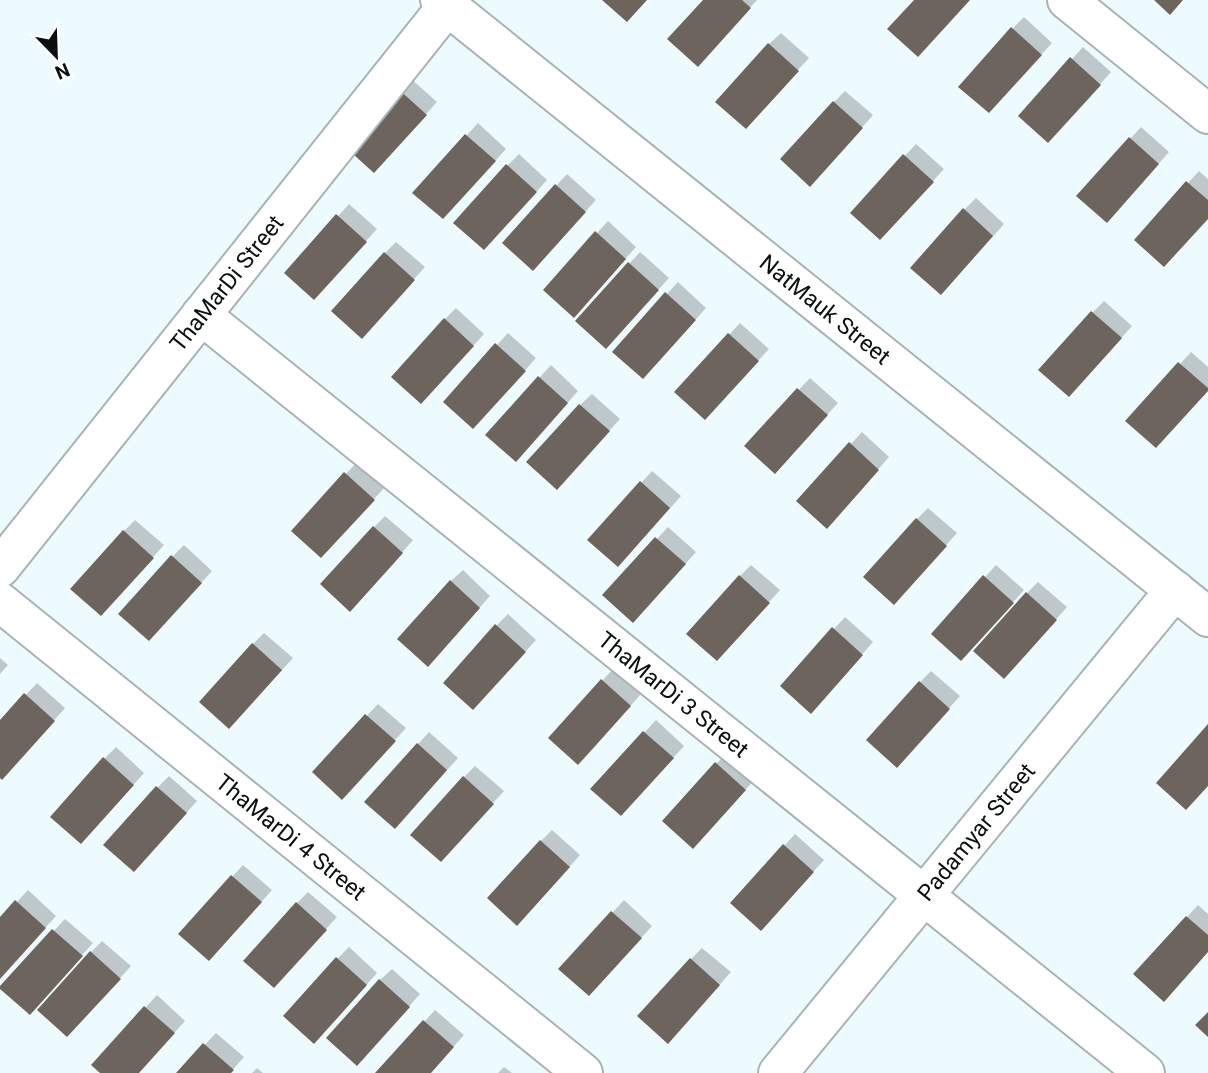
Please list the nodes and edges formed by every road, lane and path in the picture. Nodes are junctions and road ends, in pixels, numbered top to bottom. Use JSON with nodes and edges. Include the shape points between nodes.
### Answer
{"nodes":[{"id":1,"x":1067,"y":0,"type":"edge"},
{"id":2,"x":447,"y":2,"type":"edge"},
{"id":3,"x":1208,"y":114,"type":"edge"},
{"id":4,"x":201,"y":315,"type":"junction"},
{"id":5,"x":0,"y":568,"type":"edge"},
{"id":6,"x":1175,"y":590,"type":"junction"},
{"id":7,"x":0,"y":602,"type":"edge"},
{"id":8,"x":1208,"y":617,"type":"edge"},
{"id":9,"x":924,"y":895,"type":"junction"},
{"id":10,"x":583,"y":1073,"type":"edge"},
{"id":11,"x":778,"y":1073,"type":"edge"},
{"id":12,"x":1145,"y":1073,"type":"edge"}],
"edges":[{"from":1,"to":3,"type":"street"},
{"from":2,"to":4,"type":"street","name":"ThaMarDi Street"},
{"from":2,"to":6,"type":"street","name":"NatMauk Street"},
{"from":4,"to":5,"type":"street","name":"ThaMarDi Street"},
{"from":4,"to":9,"type":"street","name":"ThaMarDi 3 Street"},
{"from":6,"to":8,"type":"street","name":"NatMauk Street"},
{"from":6,"to":9,"type":"street","name":"Padamyar Street"},
{"from":7,"to":10,"type":"street","name":"ThaMarDi 4 Street"},
{"from":9,"to":11,"type":"street","name":"Padamyar Street"},
{"from":9,"to":12,"type":"street","name":"ThaMarDi 3 Street"}]}
